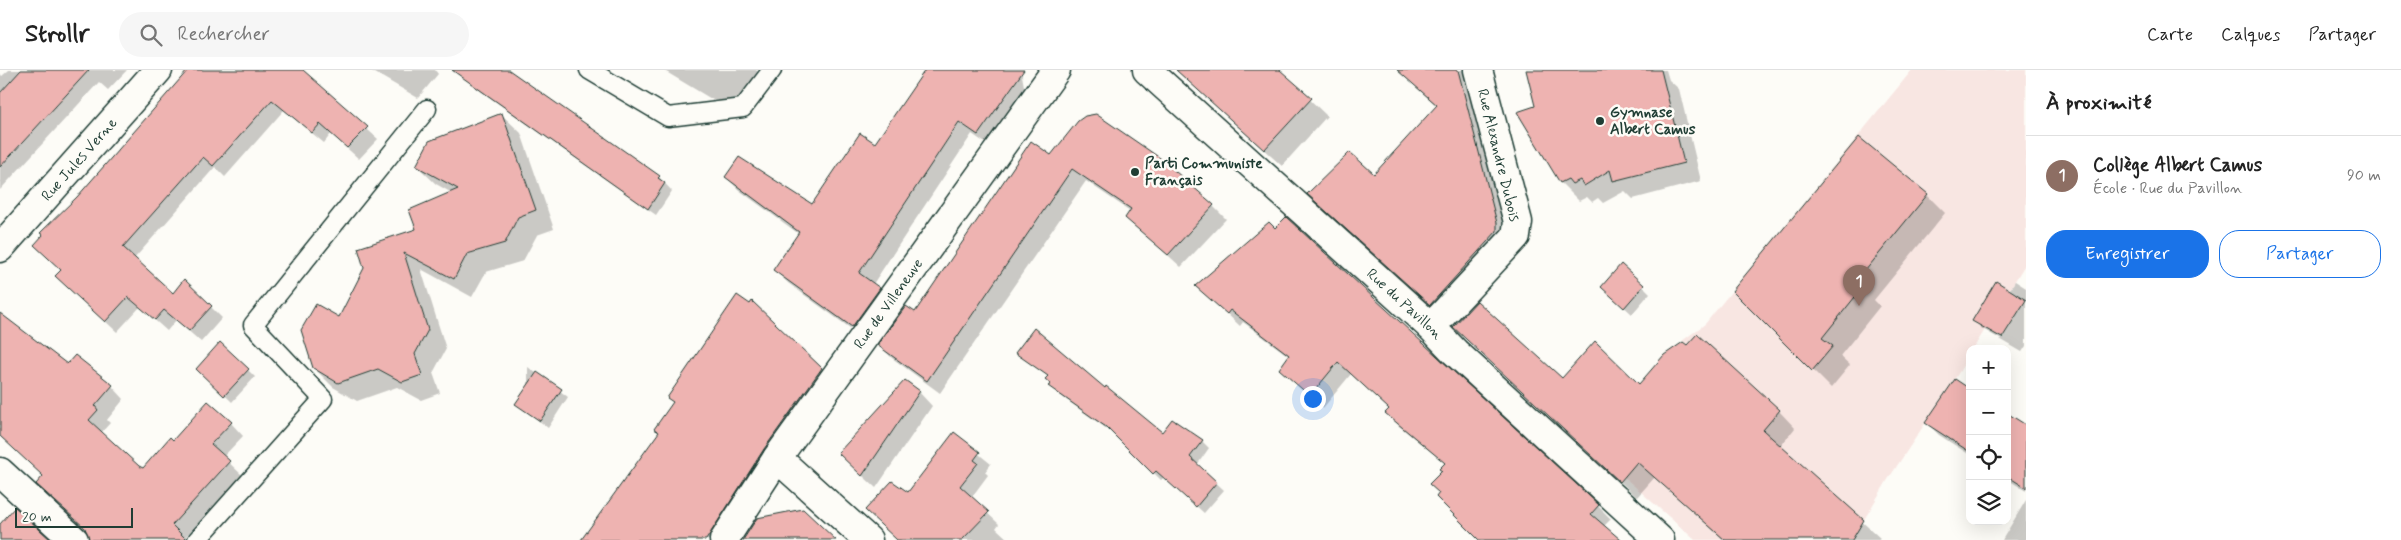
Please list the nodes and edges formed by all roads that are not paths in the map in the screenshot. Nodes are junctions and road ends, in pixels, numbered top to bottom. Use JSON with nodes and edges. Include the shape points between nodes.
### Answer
{"nodes":[{"id":1,"x":158,"y":70,"type":"edge"},
{"id":2,"x":589,"y":70,"type":"edge"},
{"id":3,"x":772,"y":70,"type":"edge"},
{"id":4,"x":1056,"y":70,"type":"edge"},
{"id":5,"x":1147,"y":70,"type":"edge"},
{"id":6,"x":1478,"y":70,"type":"edge"},
{"id":7,"x":427,"y":109,"type":"dead end"},
{"id":8,"x":0,"y":248,"type":"edge"},
{"id":9,"x":1430,"y":327,"type":"junction"},
{"id":10,"x":777,"y":458,"type":"junction"},
{"id":11,"x":0,"y":472,"type":"edge"},
{"id":12,"x":74,"y":540,"type":"edge"},
{"id":13,"x":197,"y":540,"type":"edge"},
{"id":14,"x":724,"y":540,"type":"edge"},
{"id":15,"x":868,"y":540,"type":"edge"},
{"id":16,"x":1660,"y":540,"type":"edge"}],
"edges":[{"from":1,"to":8,"type":"street","name":"Rue Jules Verne"},
{"from":2,"to":3,"type":"lane","via":[[668,117],[743,108]]},
{"from":4,"to":10,"type":"street","name":"Rue de Villeneuve"},
{"from":5,"to":9,"type":"street","name":"Rue du Pavillon"},
{"from":6,"to":9,"type":"street","name":"Rue Alexandre Dubois","via":[[1518,222],[1516,236]]},
{"from":7,"to":13,"type":"lane","via":[[253,325],[323,399]]},
{"from":9,"to":16,"type":"street","name":"Rue du Pavillon"},
{"from":10,"to":14,"type":"street","name":"Rue de Villeneuve"},
{"from":10,"to":15,"type":"street"},
{"from":11,"to":12,"type":"street"}]}
